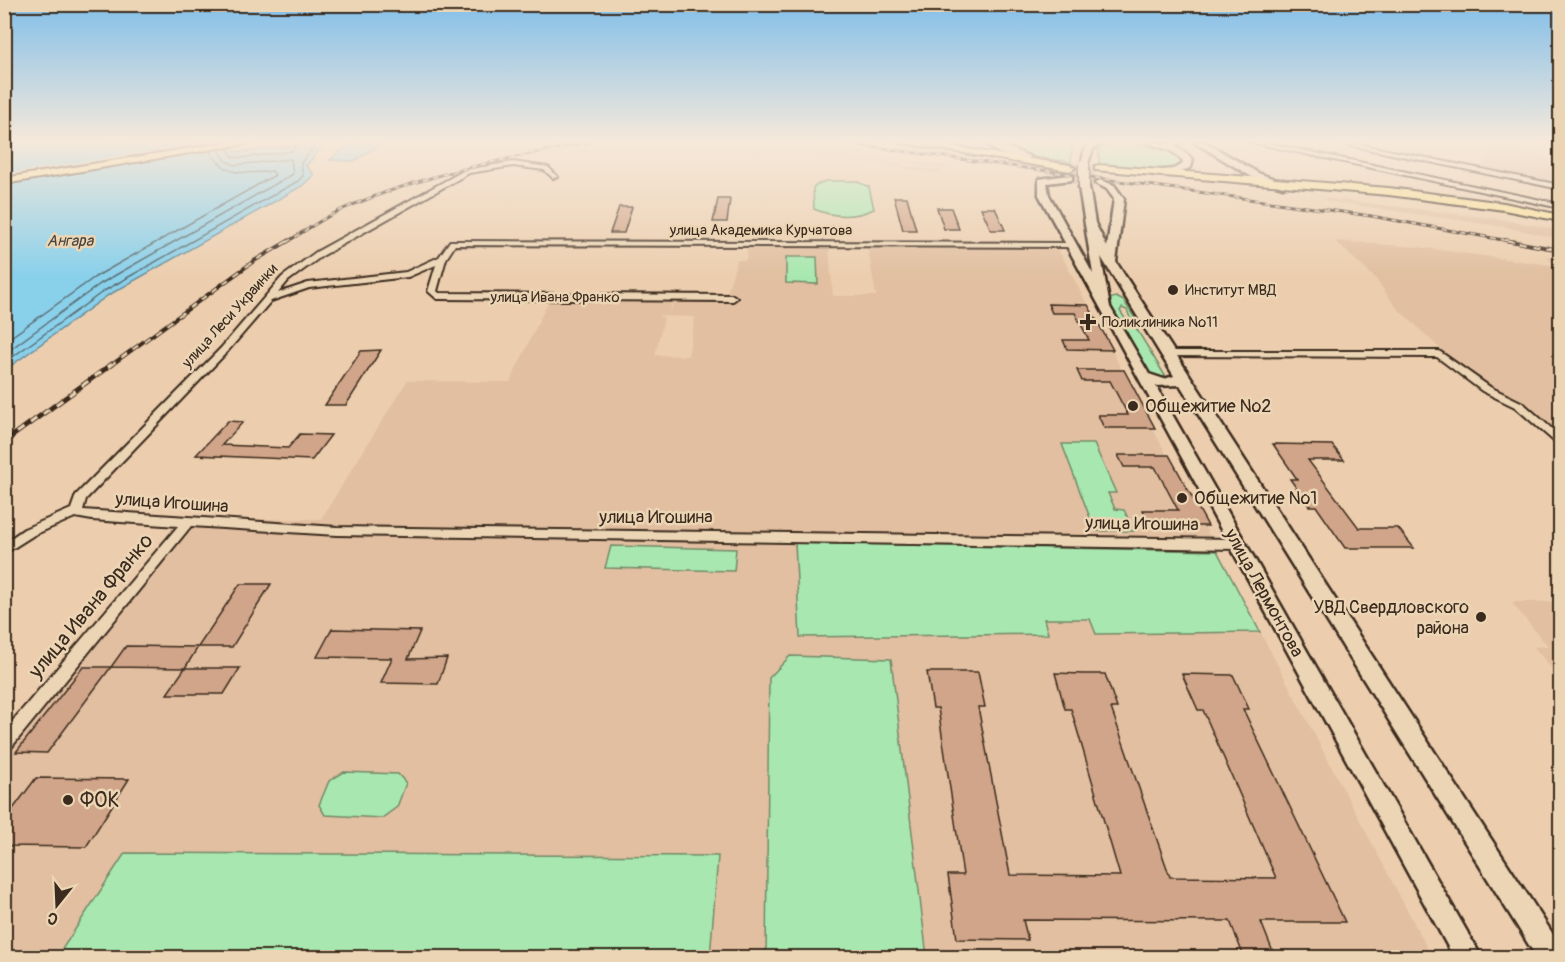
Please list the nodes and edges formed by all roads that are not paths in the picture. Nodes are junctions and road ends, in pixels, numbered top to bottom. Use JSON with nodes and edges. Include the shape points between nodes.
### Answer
{"nodes":[{"id":1,"x":439,"y":187,"type":"edge"},
{"id":2,"x":1043,"y":187,"type":"edge"},
{"id":3,"x":1084,"y":187,"type":"edge"},
{"id":4,"x":1111,"y":187,"type":"edge"},
{"id":5,"x":1249,"y":187,"type":"edge"},
{"id":6,"x":1303,"y":187,"type":"edge"},
{"id":7,"x":1468,"y":187,"type":"edge"},
{"id":8,"x":1460,"y":205,"type":"junction"},
{"id":9,"x":1560,"y":206,"type":"edge"},
{"id":10,"x":1088,"y":218,"type":"junction"},
{"id":11,"x":1560,"y":218,"type":"edge"},
{"id":12,"x":1560,"y":228,"type":"edge"},
{"id":13,"x":453,"y":243,"type":"joint"},
{"id":14,"x":1070,"y":245,"type":"junction"},
{"id":15,"x":442,"y":259,"type":"junction"},
{"id":16,"x":1110,"y":262,"type":"junction"},
{"id":17,"x":734,"y":298,"type":"dead end"},
{"id":18,"x":271,"y":299,"type":"junction"},
{"id":19,"x":1104,"y":307,"type":"junction"},
{"id":20,"x":1169,"y":354,"type":"junction"},
{"id":21,"x":1183,"y":376,"type":"junction"},
{"id":22,"x":1144,"y":377,"type":"junction"},
{"id":23,"x":1560,"y":441,"type":"edge"},
{"id":24,"x":77,"y":511,"type":"junction"},
{"id":25,"x":187,"y":523,"type":"junction"},
{"id":26,"x":1238,"y":544,"type":"junction"},
{"id":27,"x":4,"y":550,"type":"edge"},
{"id":28,"x":4,"y":744,"type":"edge"},
{"id":29,"x":1468,"y":957,"type":"edge"},
{"id":30,"x":1553,"y":957,"type":"edge"}],
"edges":[{"from":1,"to":18,"type":"street","name":"улица Леси Украинки","via":[[319,254],[285,279]]},
{"from":2,"to":14,"type":"main road"},
{"from":3,"to":10,"type":"main road","name":"улица Лермонтова","bridge":true},
{"from":4,"to":16,"type":"main road","via":[[1119,199]]},
{"from":5,"to":8,"type":"main road"},
{"from":6,"to":8,"type":"main road"},
{"from":7,"to":9,"type":"street"},
{"from":8,"to":11,"type":"main road"},
{"from":8,"to":12,"type":"main road"},
{"from":10,"to":16,"type":"main road","name":"улица Лермонтова"},
{"from":10,"to":19,"type":"main road","name":"улица Лермонтова"},
{"from":13,"to":14,"type":"street","name":"улица Академика Курчатова"},
{"from":13,"to":15,"type":"street","name":"улица Ивана Франко"},
{"from":14,"to":19,"type":"main road"},
{"from":15,"to":17,"type":"street","name":"улица Ивана Франко","via":[[432,291],[437,296]]},
{"from":15,"to":18,"type":"street","via":[[408,274],[296,288]]},
{"from":16,"to":20,"type":"main road","name":"улица Лермонтова"},
{"from":18,"to":24,"type":"street","name":"улица Леси Украинки","via":[[80,498]]},
{"from":19,"to":22,"type":"main road","name":"улица Лермонтова"},
{"from":20,"to":21,"type":"main road","name":"улица Лермонтова"},
{"from":20,"to":23,"type":"street","via":[[1439,354],[1486,389],[1519,405]]},
{"from":21,"to":22,"type":"main road","via":[[1168,383]]},
{"from":21,"to":30,"type":"main road","name":"улица Лермонтова"},
{"from":22,"to":26,"type":"main road","name":"улица Лермонтова"},
{"from":24,"to":25,"type":"street","name":"улица Игошина","via":[[81,515]]},
{"from":24,"to":27,"type":"street","via":[[29,531]]},
{"from":25,"to":26,"type":"street","name":"улица Игошина","via":[[435,533]]},
{"from":25,"to":28,"type":"street","name":"улица Ивана Франко"},
{"from":26,"to":29,"type":"main road","name":"улица Лермонтова"}]}
